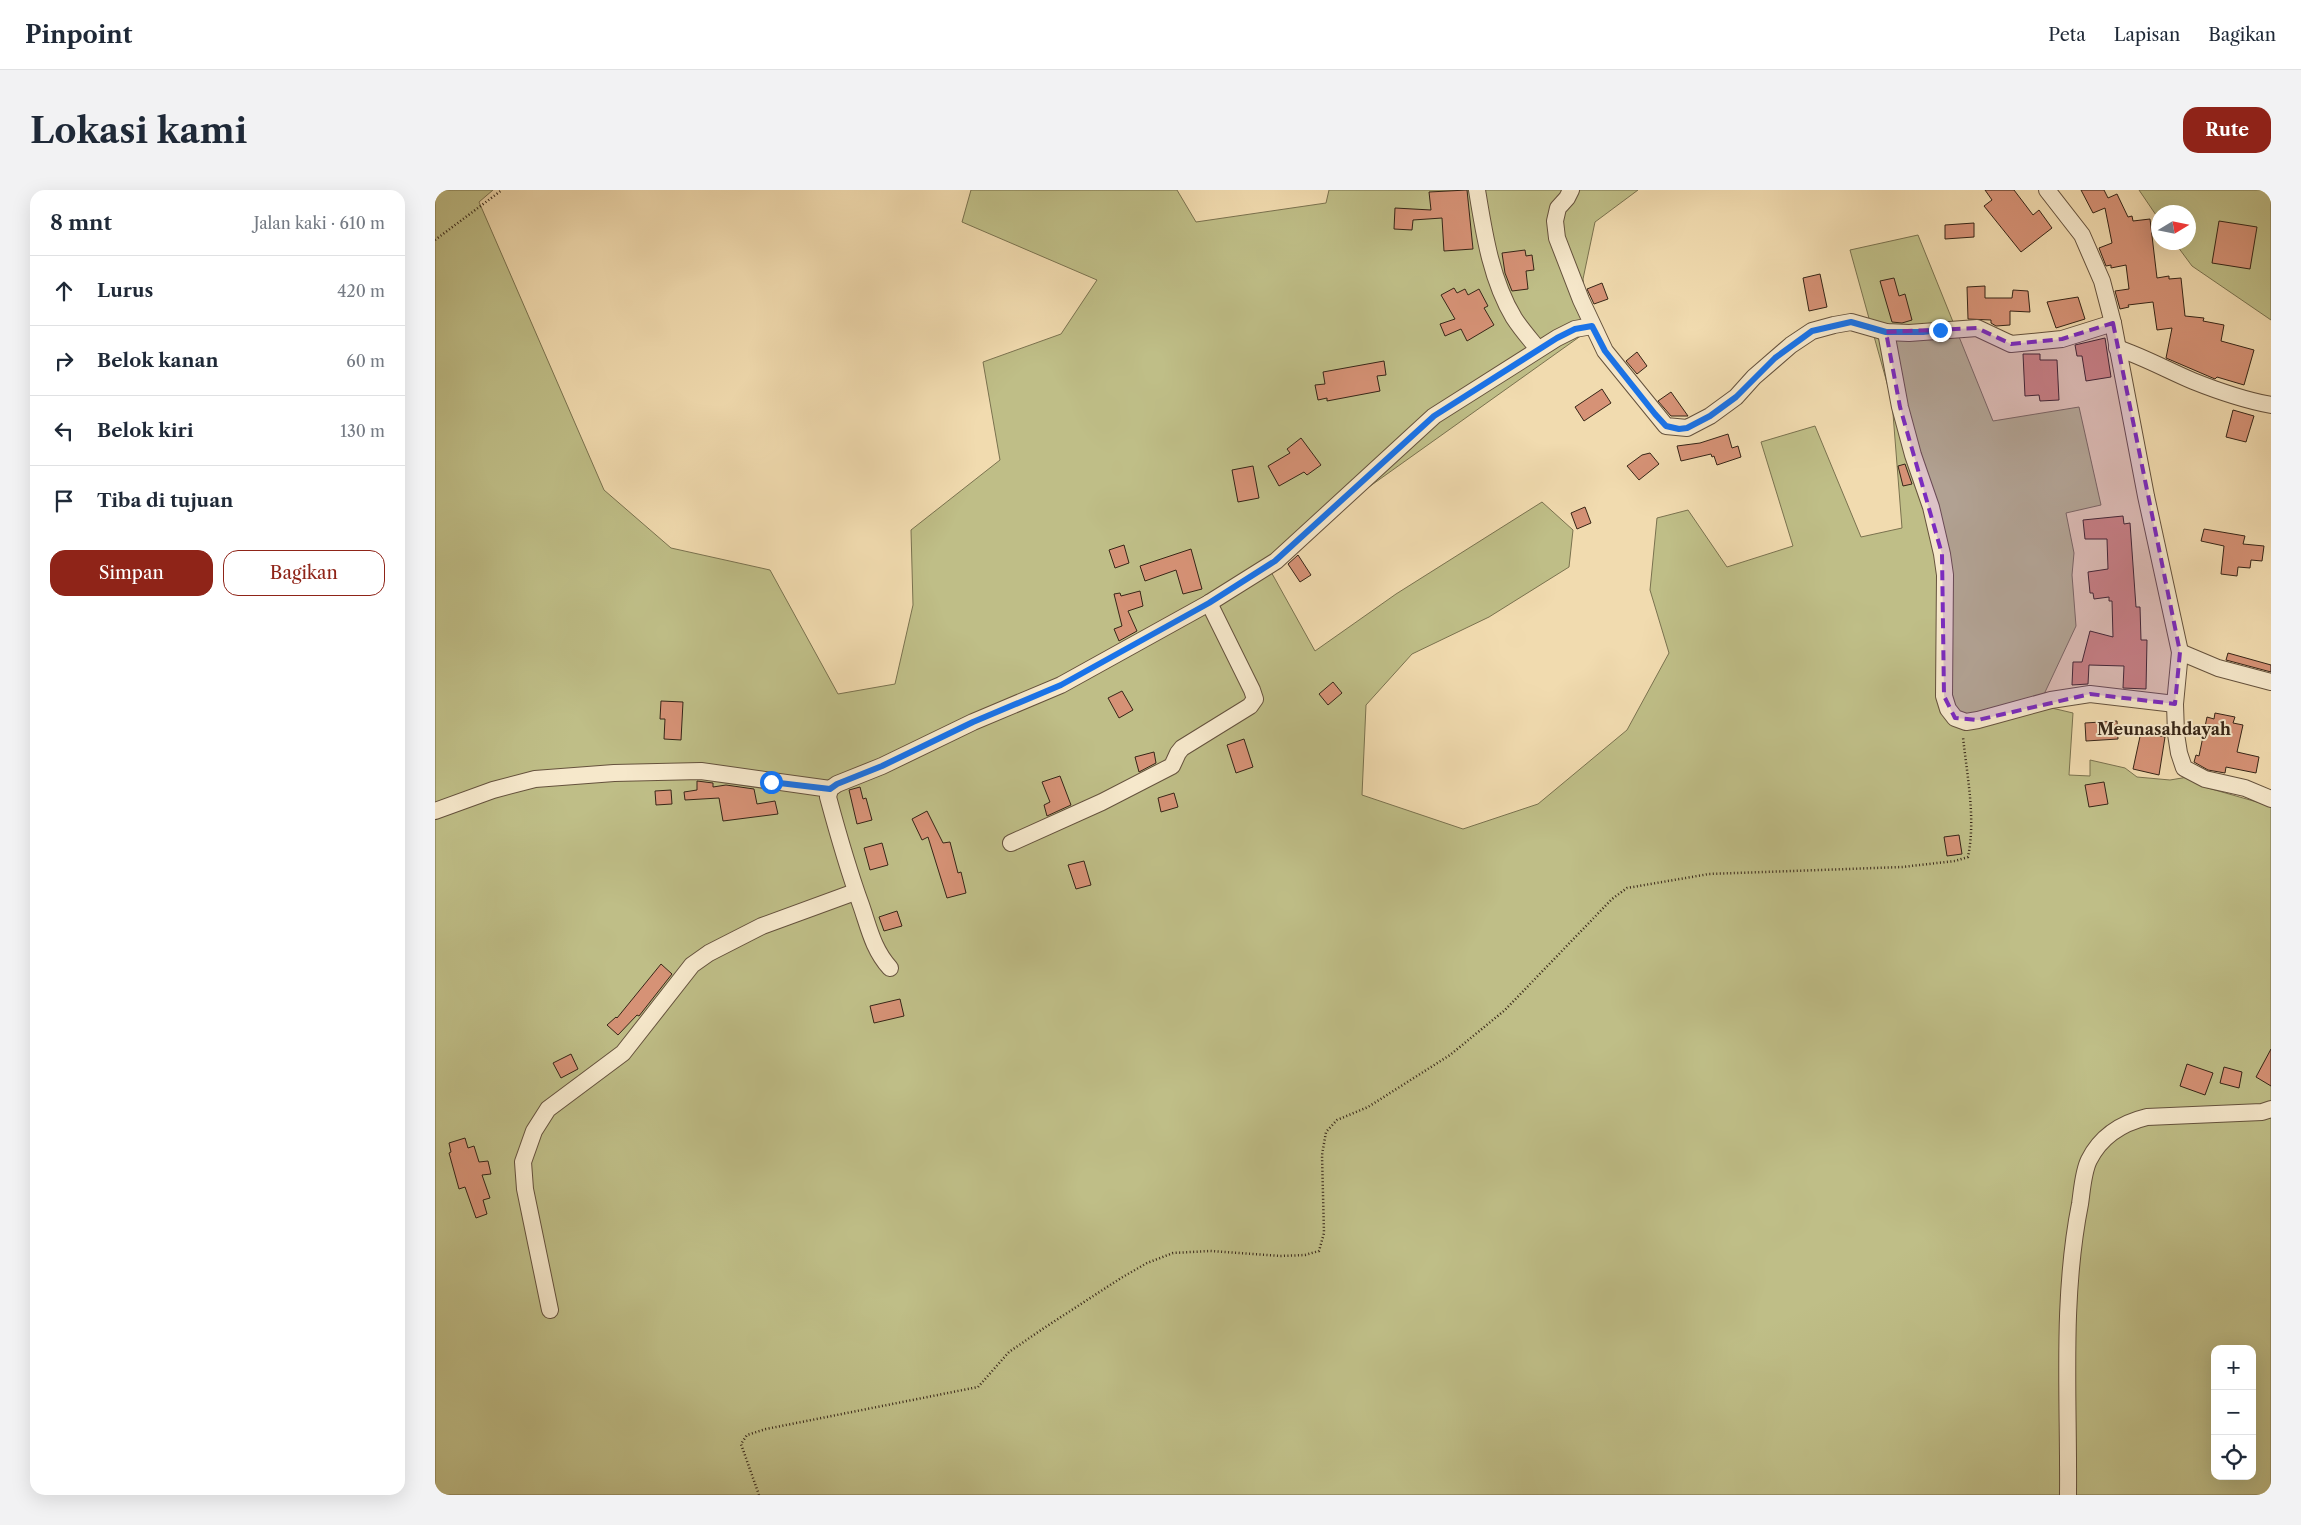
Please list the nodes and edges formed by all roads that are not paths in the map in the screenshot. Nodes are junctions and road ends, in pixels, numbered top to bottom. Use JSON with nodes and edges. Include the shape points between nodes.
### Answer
{"nodes":[{"id":1,"x":1477,"y":190,"type":"edge"},
{"id":2,"x":1571,"y":190,"type":"edge"},
{"id":3,"x":2047,"y":190,"type":"edge"},
{"id":4,"x":2113,"y":323,"type":"junction"},
{"id":5,"x":1592,"y":326,"type":"junction"},
{"id":6,"x":1886,"y":332,"type":"junction"},
{"id":7,"x":2117,"y":348,"type":"junction"},
{"id":8,"x":1538,"y":349,"type":"junction"},
{"id":9,"x":2271,"y":405,"type":"edge"},
{"id":10,"x":1209,"y":603,"type":"junction"},
{"id":11,"x":2180,"y":652,"type":"junction"},
{"id":12,"x":2271,"y":682,"type":"edge"},
{"id":13,"x":2175,"y":704,"type":"junction"},
{"id":14,"x":830,"y":789,"type":"junction"},
{"id":15,"x":2271,"y":799,"type":"edge"},
{"id":16,"x":435,"y":811,"type":"edge"},
{"id":17,"x":1011,"y":843,"type":"dead end"},
{"id":18,"x":855,"y":892,"type":"junction"},
{"id":19,"x":890,"y":968,"type":"dead end"},
{"id":20,"x":2271,"y":1110,"type":"edge"},
{"id":21,"x":550,"y":1310,"type":"dead end"},
{"id":22,"x":2068,"y":1495,"type":"edge"}],
"edges":[{"from":1,"to":8,"type":"street","via":[[1483,230],[1503,296],[1515,319]]},
{"from":2,"to":5,"type":"street","via":[[1555,213],[1557,238]]},
{"from":3,"to":4,"type":"street","via":[[2082,235],[2102,280]]},
{"from":4,"to":6,"type":"street","via":[[2062,338],[2011,344],[1977,328]]},
{"from":4,"to":7,"type":"street"},
{"from":5,"to":6,"type":"street","via":[[1605,351],[1655,414],[1666,426],[1679,429],[1710,416],[1736,397],[1775,358],[1812,331],[1851,322]]},
{"from":5,"to":8,"type":"street","via":[[1575,329]]},
{"from":6,"to":13,"type":"street","via":[[1900,407],[1943,554],[1944,696],[1948,709],[1955,718],[1978,720],[2051,700],[2090,694]]},
{"from":7,"to":9,"type":"street","via":[[2193,381]]},
{"from":7,"to":11,"type":"street"},
{"from":8,"to":10,"type":"street","via":[[1434,416],[1275,561]]},
{"from":10,"to":14,"type":"street","via":[[1061,685]]},
{"from":10,"to":17,"type":"street","via":[[1252,690],[1255,699],[1250,706],[1183,748],[1172,766]]},
{"from":11,"to":12,"type":"street","via":[[2218,668]]},
{"from":11,"to":13,"type":"street"},
{"from":13,"to":15,"type":"street","via":[[2176,734],[2184,768],[2205,779],[2245,788]]},
{"from":14,"to":16,"type":"street","via":[[701,771],[615,773],[535,779]]},
{"from":14,"to":18,"type":"street","via":[[828,797]]},
{"from":18,"to":19,"type":"street","via":[[870,936]]},
{"from":18,"to":21,"type":"street","via":[[762,926],[709,953],[693,965],[623,1053],[549,1109],[534,1132],[523,1162],[525,1190]]},
{"from":20,"to":22,"type":"street","via":[[2147,1117],[2130,1121],[2097,1146],[2088,1162],[2068,1282]]}]}
